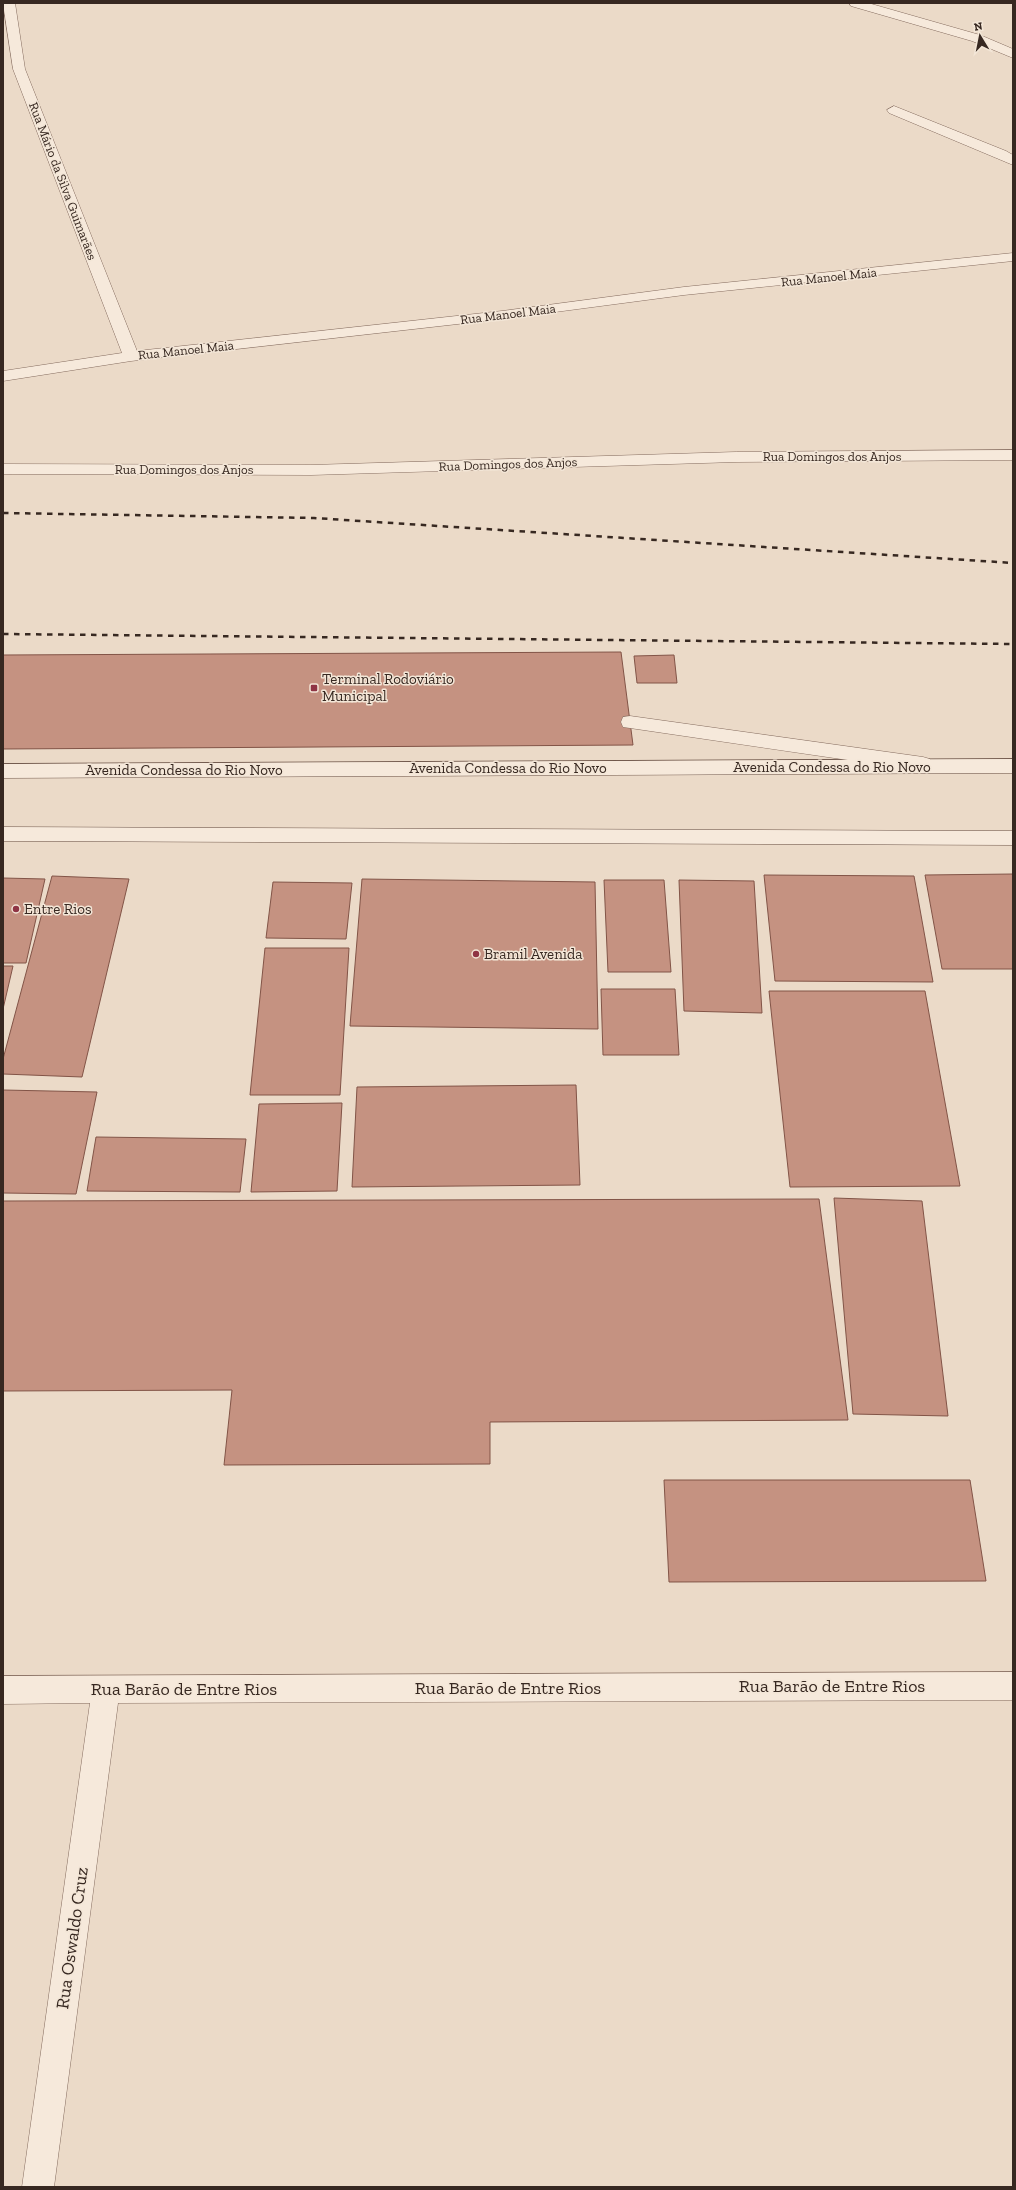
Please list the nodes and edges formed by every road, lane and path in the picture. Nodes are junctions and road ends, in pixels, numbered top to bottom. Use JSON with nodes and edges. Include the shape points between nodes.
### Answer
{"nodes":[{"id":1,"x":9,"y":3,"type":"edge"},
{"id":2,"x":855,"y":3,"type":"edge"},
{"id":3,"x":1013,"y":54,"type":"edge"},
{"id":4,"x":894,"y":110,"type":"dead end"},
{"id":5,"x":1013,"y":162,"type":"edge"},
{"id":6,"x":1013,"y":257,"type":"edge"},
{"id":7,"x":131,"y":356,"type":"junction"},
{"id":8,"x":3,"y":376,"type":"edge"},
{"id":9,"x":1013,"y":455,"type":"edge"},
{"id":10,"x":3,"y":469,"type":"edge"},
{"id":11,"x":630,"y":722,"type":"dead end"},
{"id":12,"x":938,"y":766,"type":"junction"},
{"id":13,"x":1013,"y":766,"type":"edge"},
{"id":14,"x":3,"y":771,"type":"edge"},
{"id":15,"x":3,"y":834,"type":"edge"},
{"id":16,"x":1013,"y":838,"type":"edge"},
{"id":17,"x":1013,"y":1686,"type":"edge"},
{"id":18,"x":3,"y":1690,"type":"edge"},
{"id":19,"x":106,"y":1690,"type":"junction"},
{"id":20,"x":38,"y":2187,"type":"edge"}],
"edges":[{"from":1,"to":7,"type":"street","name":"Rua Mário da Silva Guimarães","via":[[19,69]]},
{"from":2,"to":3,"type":"street","via":[[976,38]]},
{"from":4,"to":5,"type":"street","via":[[1001,154]]},
{"from":6,"to":7,"type":"street","name":"Rua Manoel Maia","via":[[684,291],[502,315]]},
{"from":7,"to":8,"type":"street","name":"Rua Manoel Maia"},
{"from":9,"to":10,"type":"street","name":"Rua Domingos dos Anjos","via":[[736,457],[311,470]]},
{"from":11,"to":12,"type":"street"},
{"from":12,"to":13,"type":"street","name":"Avenida Condessa do Rio Novo"},
{"from":12,"to":14,"type":"street","name":"Avenida Condessa do Rio Novo"},
{"from":15,"to":16,"type":"street"},
{"from":17,"to":19,"type":"street","name":"Rua Barão de Entre Rios"},
{"from":18,"to":19,"type":"street","name":"Rua Barão de Entre Rios"},
{"from":19,"to":20,"type":"street","name":"Rua Oswaldo Cruz"}]}
